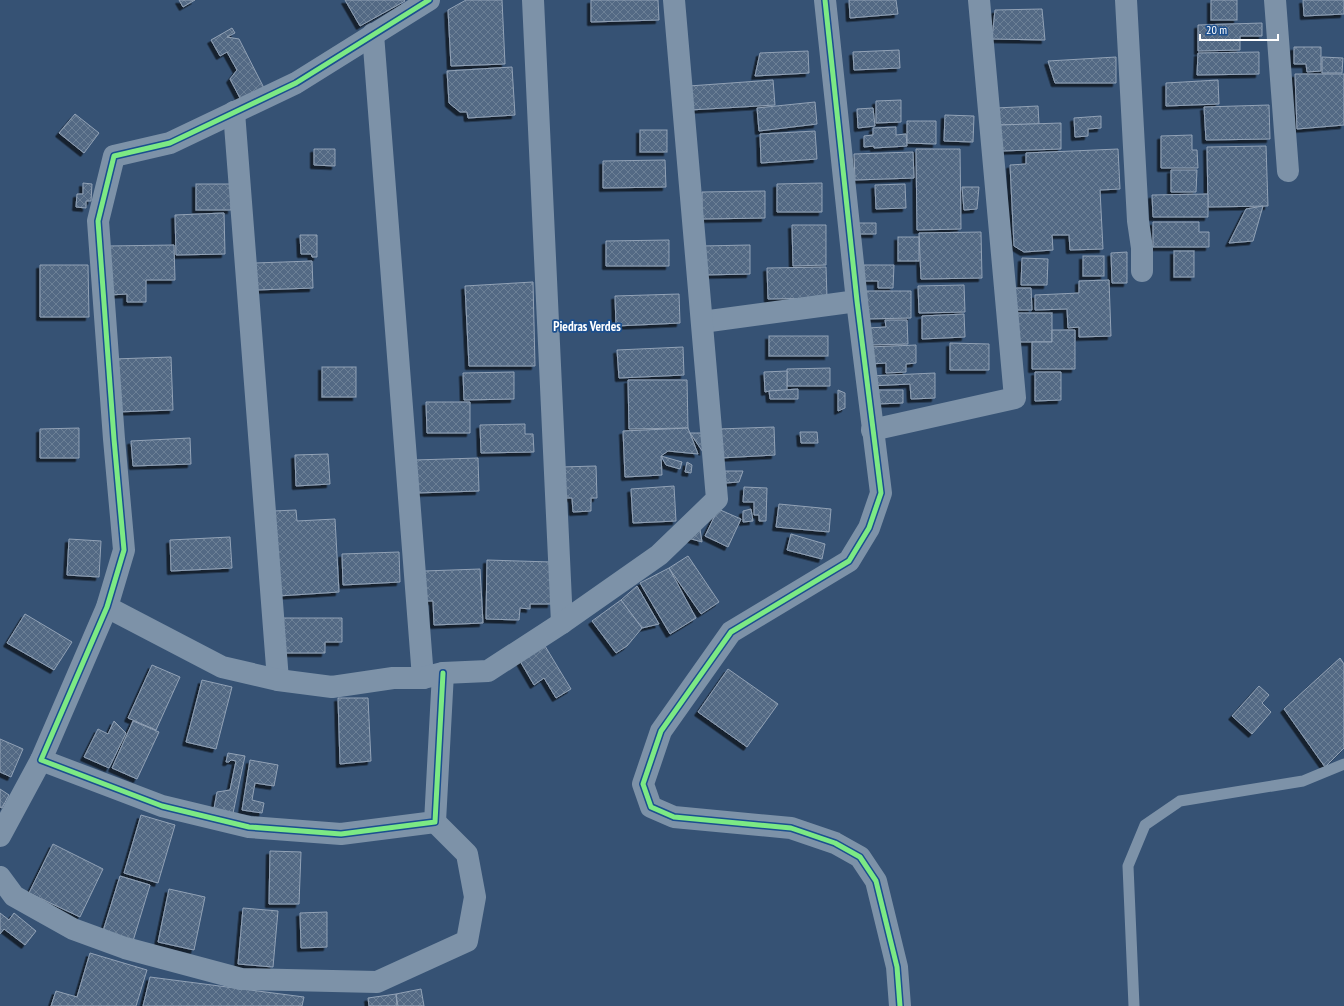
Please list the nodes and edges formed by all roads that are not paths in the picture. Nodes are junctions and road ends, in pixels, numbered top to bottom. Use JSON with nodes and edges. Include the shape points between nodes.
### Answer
{"nodes":[{"id":1,"x":429,"y":0,"type":"edge"},
{"id":2,"x":533,"y":0,"type":"edge"},
{"id":3,"x":674,"y":0,"type":"edge"},
{"id":4,"x":824,"y":0,"type":"edge"},
{"id":5,"x":978,"y":0,"type":"edge"},
{"id":6,"x":1126,"y":0,"type":"edge"},
{"id":7,"x":1275,"y":0,"type":"edge"},
{"id":8,"x":373,"y":34,"type":"junction"},
{"id":9,"x":234,"y":112,"type":"junction"},
{"id":10,"x":1288,"y":171,"type":"dead end"},
{"id":11,"x":1142,"y":271,"type":"dead end"},
{"id":12,"x":857,"y":301,"type":"junction"},
{"id":13,"x":702,"y":322,"type":"junction"},
{"id":14,"x":872,"y":430,"type":"junction"},
{"id":15,"x":107,"y":607,"type":"junction"},
{"id":16,"x":562,"y":622,"type":"junction"},
{"id":17,"x":433,"y":676,"type":"junction"},
{"id":18,"x":278,"y":680,"type":"junction"},
{"id":19,"x":41,"y":760,"type":"junction"},
{"id":20,"x":1344,"y":764,"type":"edge"},
{"id":21,"x":435,"y":822,"type":"junction"},
{"id":22,"x":0,"y":836,"type":"edge"},
{"id":23,"x":0,"y":877,"type":"edge"},
{"id":24,"x":900,"y":1006,"type":"edge"},
{"id":25,"x":1134,"y":1006,"type":"edge"}],
"edges":[{"from":1,"to":8,"type":"street"},
{"from":2,"to":16,"type":"street"},
{"from":3,"to":13,"type":"street"},
{"from":4,"to":12,"type":"street"},
{"from":5,"to":14,"type":"street","via":[[1015,398]]},
{"from":6,"to":11,"type":"street"},
{"from":7,"to":10,"type":"street"},
{"from":8,"to":9,"type":"street","via":[[296,83]]},
{"from":8,"to":17,"type":"street"},
{"from":9,"to":15,"type":"street","via":[[170,143],[114,156],[98,221],[124,550]]},
{"from":9,"to":18,"type":"street"},
{"from":12,"to":13,"type":"street"},
{"from":12,"to":14,"type":"street"},
{"from":13,"to":16,"type":"street","via":[[717,499],[659,555]]},
{"from":14,"to":24,"type":"street","via":[[881,493],[869,528],[849,561],[731,632],[661,731],[643,784],[651,807],[674,817],[791,828],[835,843],[860,857],[876,882],[897,967]]},
{"from":15,"to":18,"type":"street","via":[[222,667]]},
{"from":15,"to":19,"type":"street"},
{"from":16,"to":17,"type":"street","via":[[488,671]]},
{"from":17,"to":18,"type":"street","via":[[393,678],[332,687]]},
{"from":17,"to":21,"type":"street"},
{"from":19,"to":21,"type":"street","via":[[162,806],[249,827],[341,834]]},
{"from":19,"to":22,"type":"street"},
{"from":20,"to":25,"type":"lane","via":[[1303,781],[1180,801],[1145,824],[1128,866]]},
{"from":21,"to":23,"type":"street","via":[[467,854],[474,898],[467,941],[377,982],[241,979],[125,948],[73,928],[14,896]]}]}
